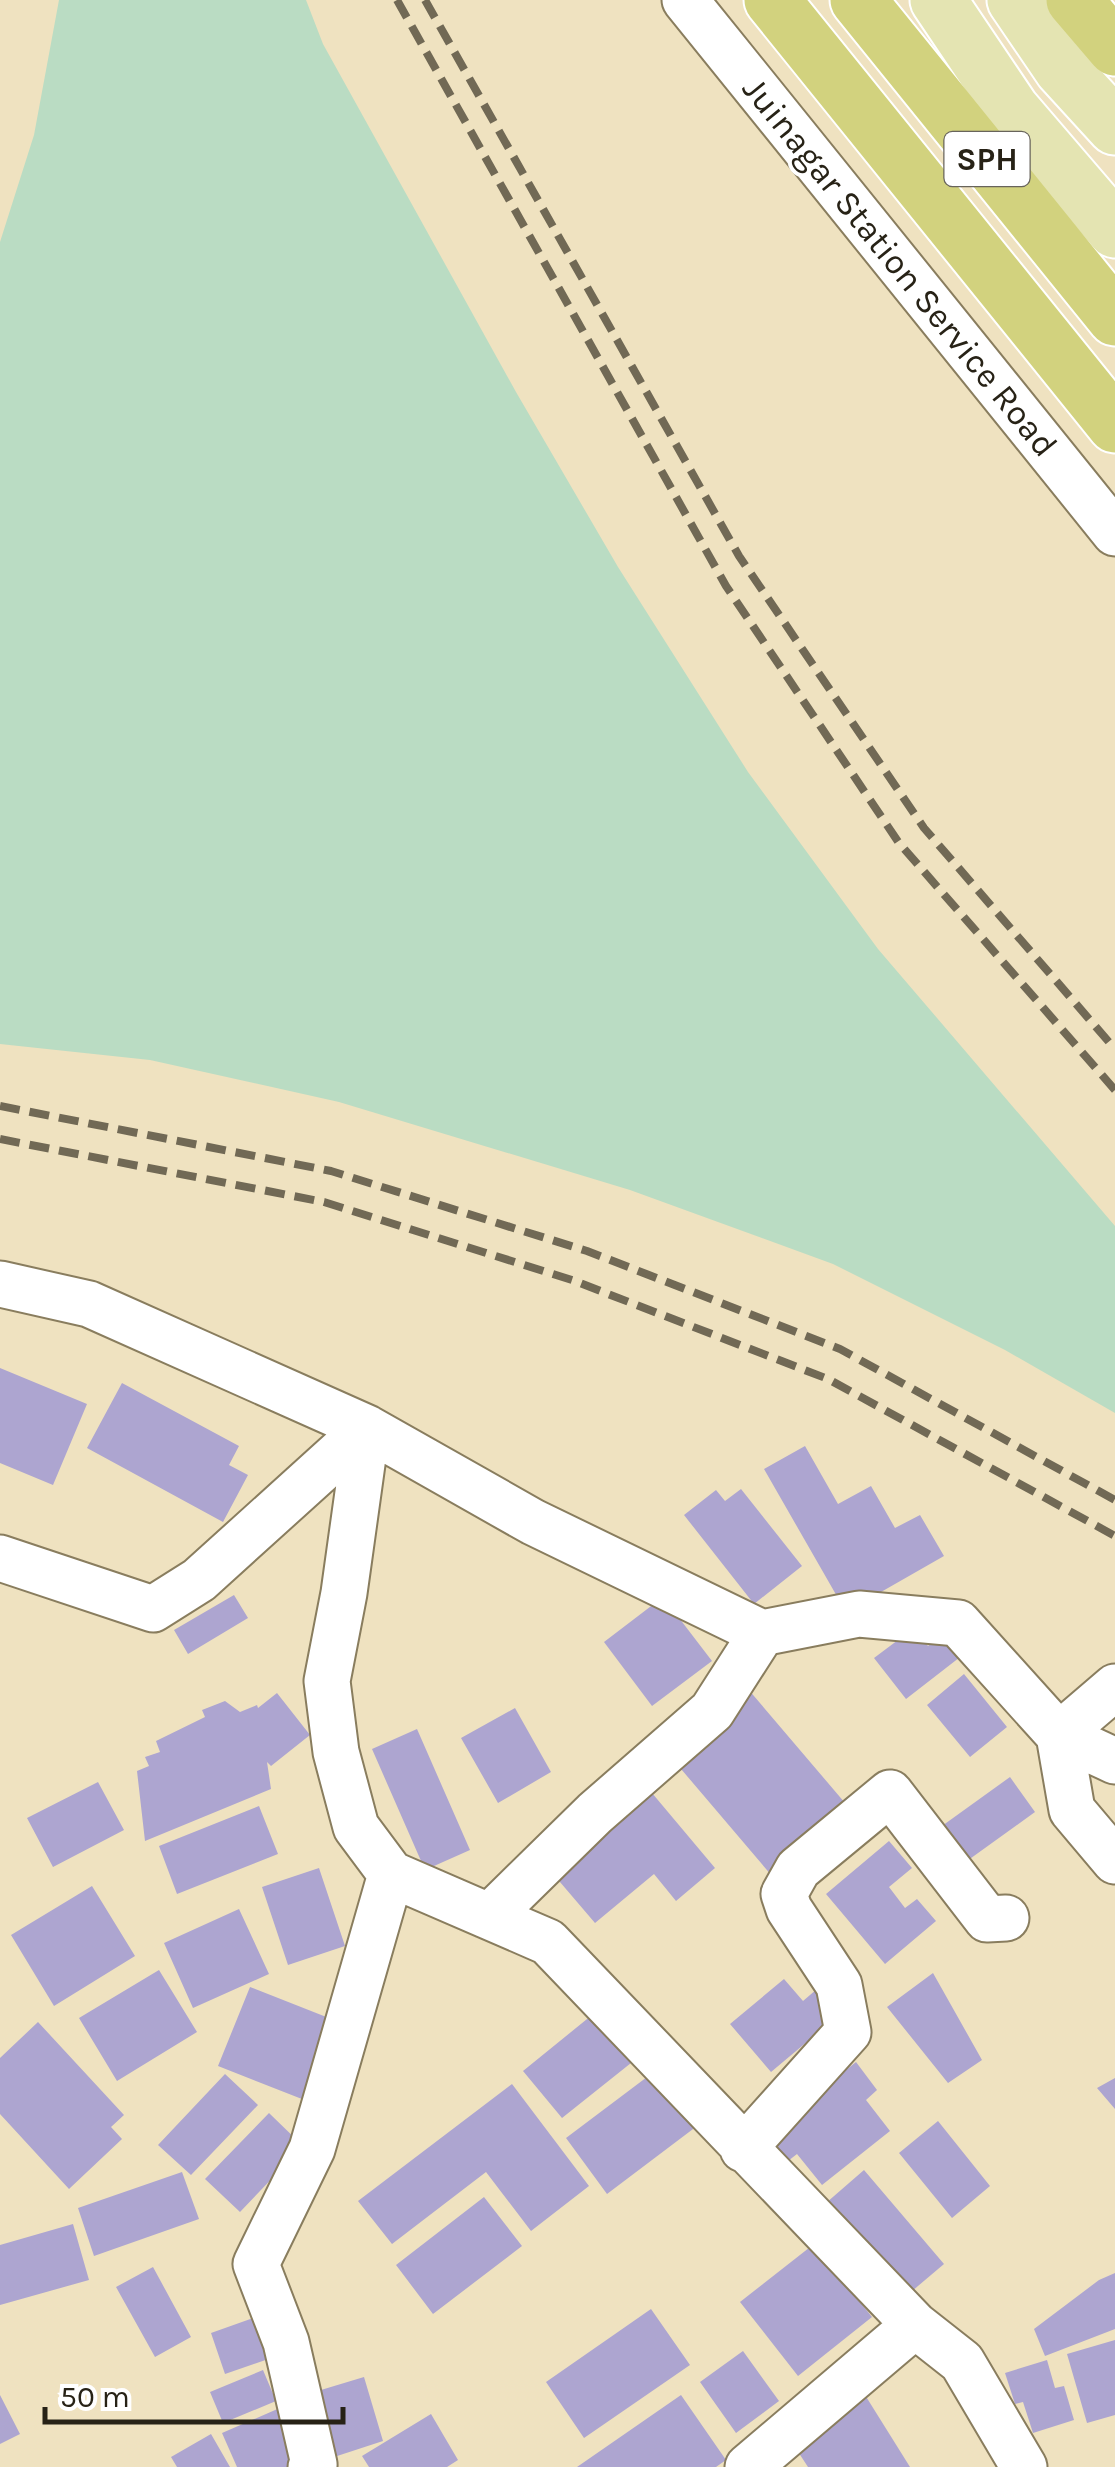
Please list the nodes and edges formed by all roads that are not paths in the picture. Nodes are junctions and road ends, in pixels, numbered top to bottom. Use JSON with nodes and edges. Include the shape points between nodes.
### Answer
{"nodes":[{"id":1,"x":684,"y":0,"type":"edge"},
{"id":2,"x":772,"y":0,"type":"edge"},
{"id":3,"x":858,"y":0,"type":"edge"},
{"id":4,"x":938,"y":0,"type":"edge"},
{"id":5,"x":1015,"y":0,"type":"edge"},
{"id":6,"x":1074,"y":0,"type":"edge"},
{"id":7,"x":1114,"y":47,"type":"edge"},
{"id":8,"x":1115,"y":127,"type":"edge"},
{"id":9,"x":1115,"y":230,"type":"edge"},
{"id":10,"x":1115,"y":318,"type":"edge"},
{"id":11,"x":1115,"y":425,"type":"edge"},
{"id":12,"x":1115,"y":533,"type":"edge"},
{"id":13,"x":0,"y":1284,"type":"edge"},
{"id":14,"x":367,"y":1428,"type":"junction"},
{"id":15,"x":0,"y":1558,"type":"edge"},
{"id":16,"x":762,"y":1632,"type":"junction"},
{"id":17,"x":1115,"y":1686,"type":"edge"},
{"id":18,"x":1058,"y":1736,"type":"junction"},
{"id":19,"x":1115,"y":1761,"type":"edge"},
{"id":20,"x":1115,"y":1773,"type":"edge"},
{"id":21,"x":1072,"y":1810,"type":"junction"},
{"id":22,"x":1115,"y":1861,"type":"edge"},
{"id":23,"x":390,"y":1874,"type":"junction"},
{"id":24,"x":491,"y":1915,"type":"junction"},
{"id":25,"x":1006,"y":1918,"type":"dead end"},
{"id":26,"x":743,"y":2149,"type":"junction"},
{"id":27,"x":915,"y":2325,"type":"junction"},
{"id":28,"x":312,"y":2467,"type":"edge"},
{"id":29,"x":748,"y":2467,"type":"edge"},
{"id":30,"x":1024,"y":2467,"type":"edge"}],
"edges":[{"from":1,"to":12,"type":"street","name":"Juinagar Station Service Road"},
{"from":2,"to":11,"type":"highway"},
{"from":3,"to":10,"type":"highway","number":"SPH"},
{"from":4,"to":9,"type":"main road","via":[[1012,110]]},
{"from":5,"to":8,"type":"main road","via":[[1062,70]]},
{"from":6,"to":7,"type":"highway"},
{"from":13,"to":14,"type":"street","via":[[89,1304]]},
{"from":14,"to":15,"type":"street","via":[[199,1580],[153,1609]]},
{"from":14,"to":16,"type":"street","via":[[533,1522]]},
{"from":14,"to":23,"type":"street","via":[[328,1681],[336,1752],[356,1827]]},
{"from":16,"to":18,"type":"street","via":[[860,1614],[958,1622]]},
{"from":16,"to":24,"type":"street","via":[[712,1710]]},
{"from":17,"to":18,"type":"street"},
{"from":18,"to":19,"type":"street"},
{"from":18,"to":21,"type":"street"},
{"from":20,"to":21,"type":"street"},
{"from":21,"to":22,"type":"street"},
{"from":23,"to":24,"type":"street"},
{"from":23,"to":28,"type":"street","via":[[312,2149],[256,2264],[286,2342]]},
{"from":24,"to":26,"type":"street","via":[[548,1942]]},
{"from":25,"to":26,"type":"street","via":[[987,1919],[890,1793],[798,1869],[784,1894],[840,1986],[848,2032]]},
{"from":26,"to":27,"type":"street"},
{"from":27,"to":29,"type":"street"},
{"from":27,"to":30,"type":"street","via":[[962,2362]]}]}
